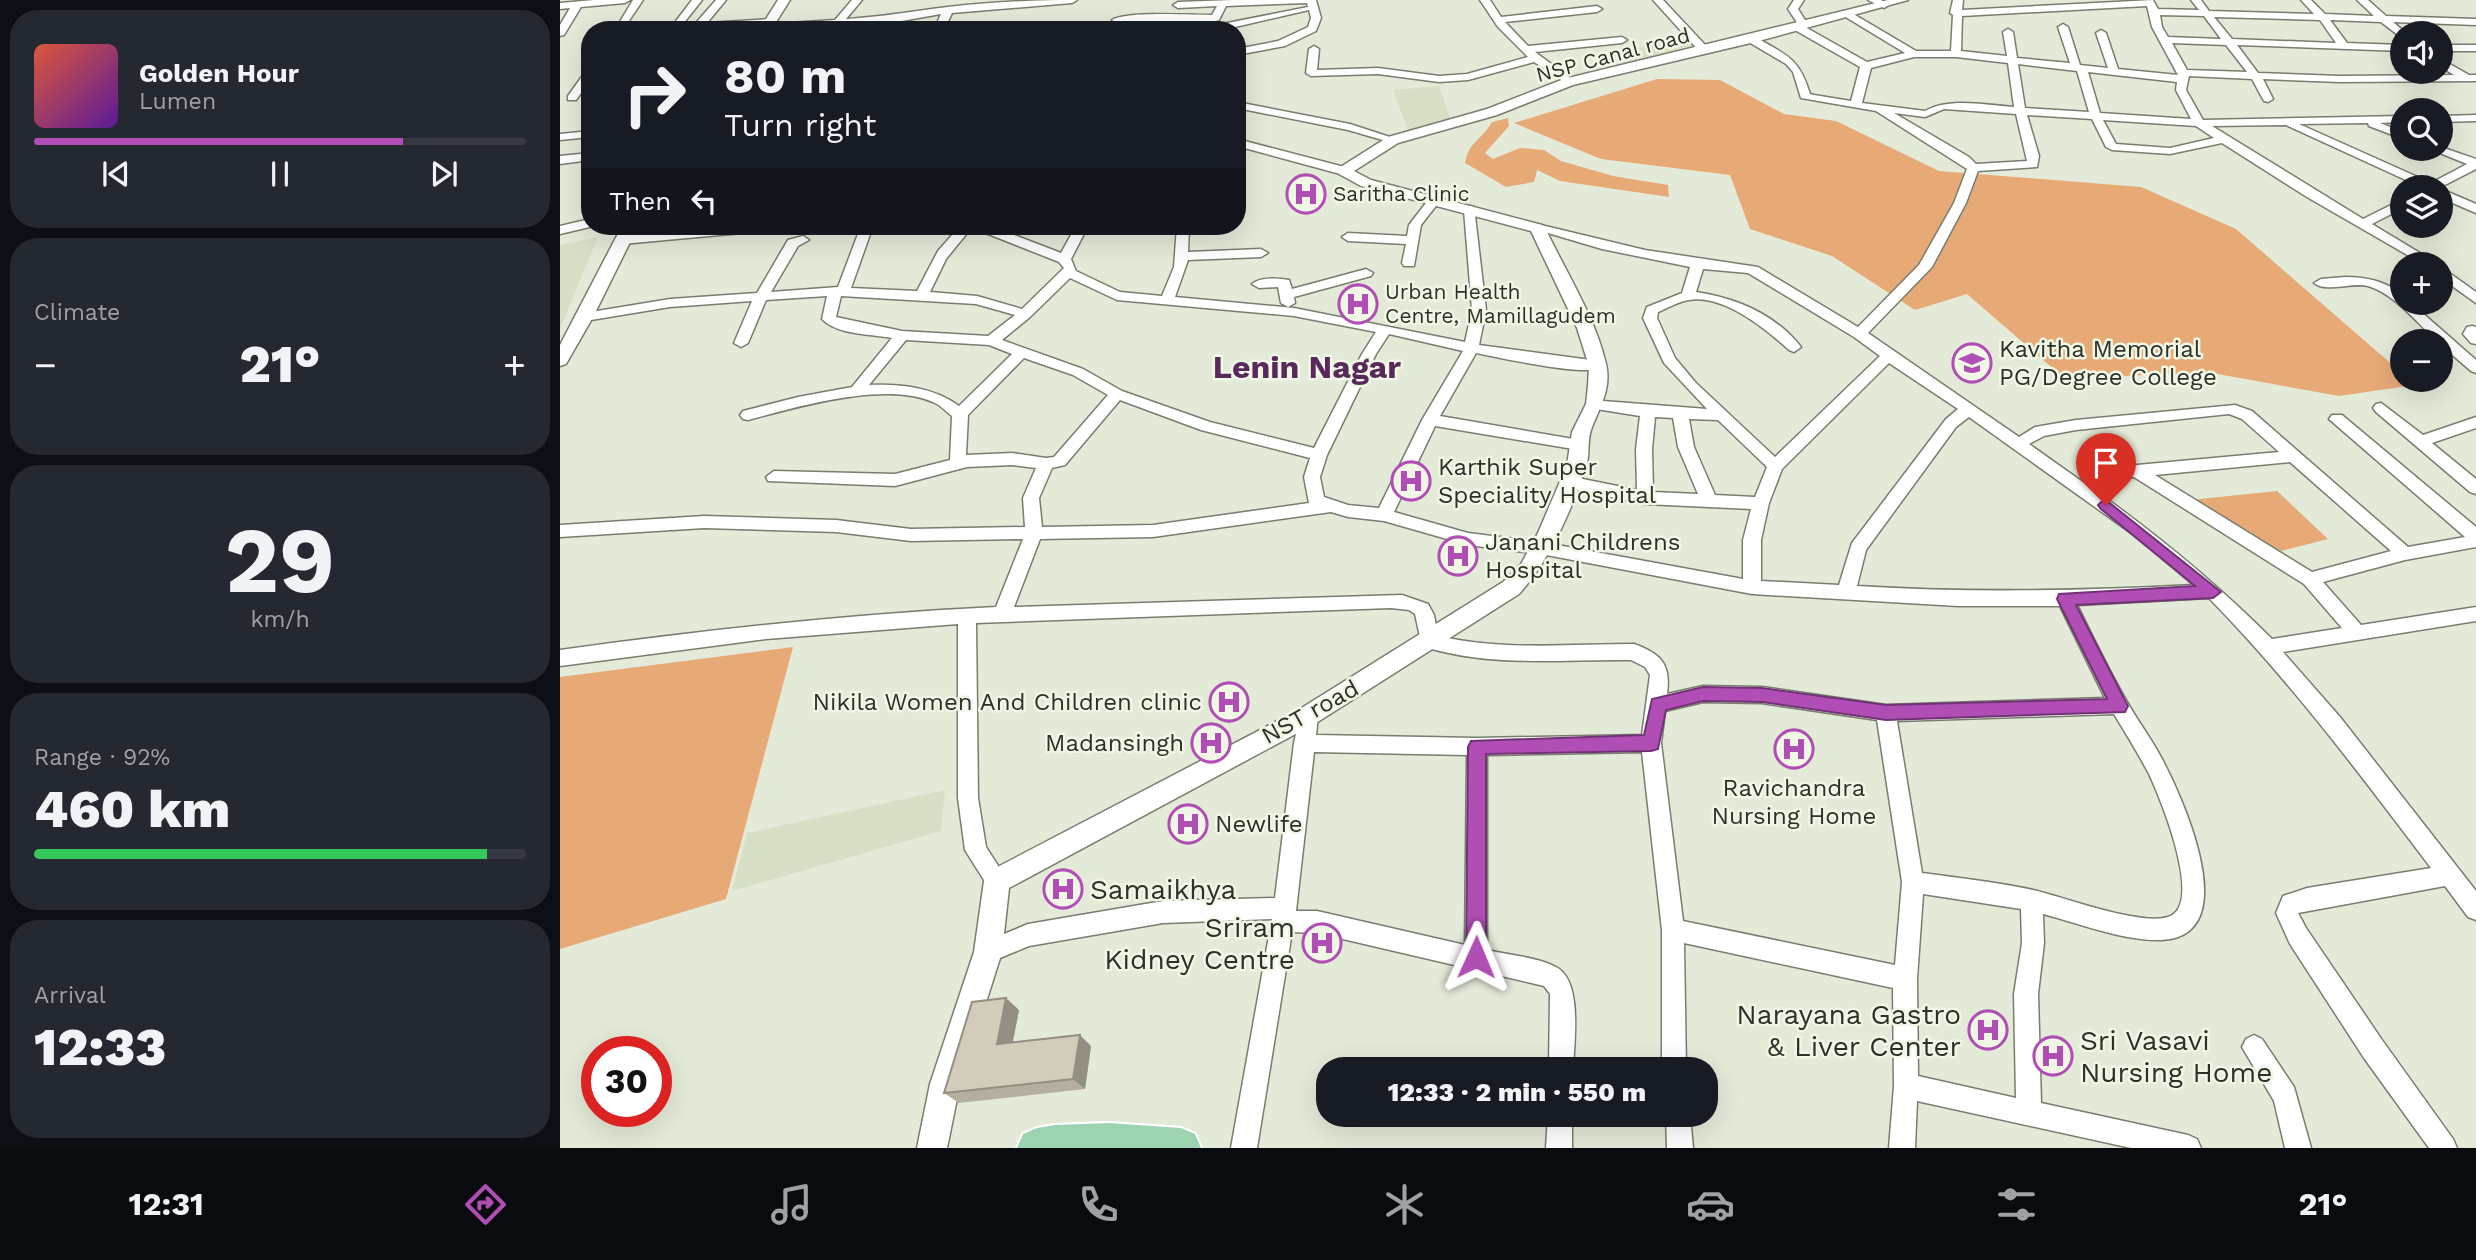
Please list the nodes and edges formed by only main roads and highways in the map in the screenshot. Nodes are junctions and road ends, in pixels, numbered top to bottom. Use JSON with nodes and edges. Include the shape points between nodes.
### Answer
{"nodes":[{"id":1,"x":1037,"y":1148,"type":"edge"},
{"id":2,"x":1181,"y":1148,"type":"edge"}],
"edges":[{"from":1,"to":2,"type":"main road","via":[[1068,1142]]}]}
